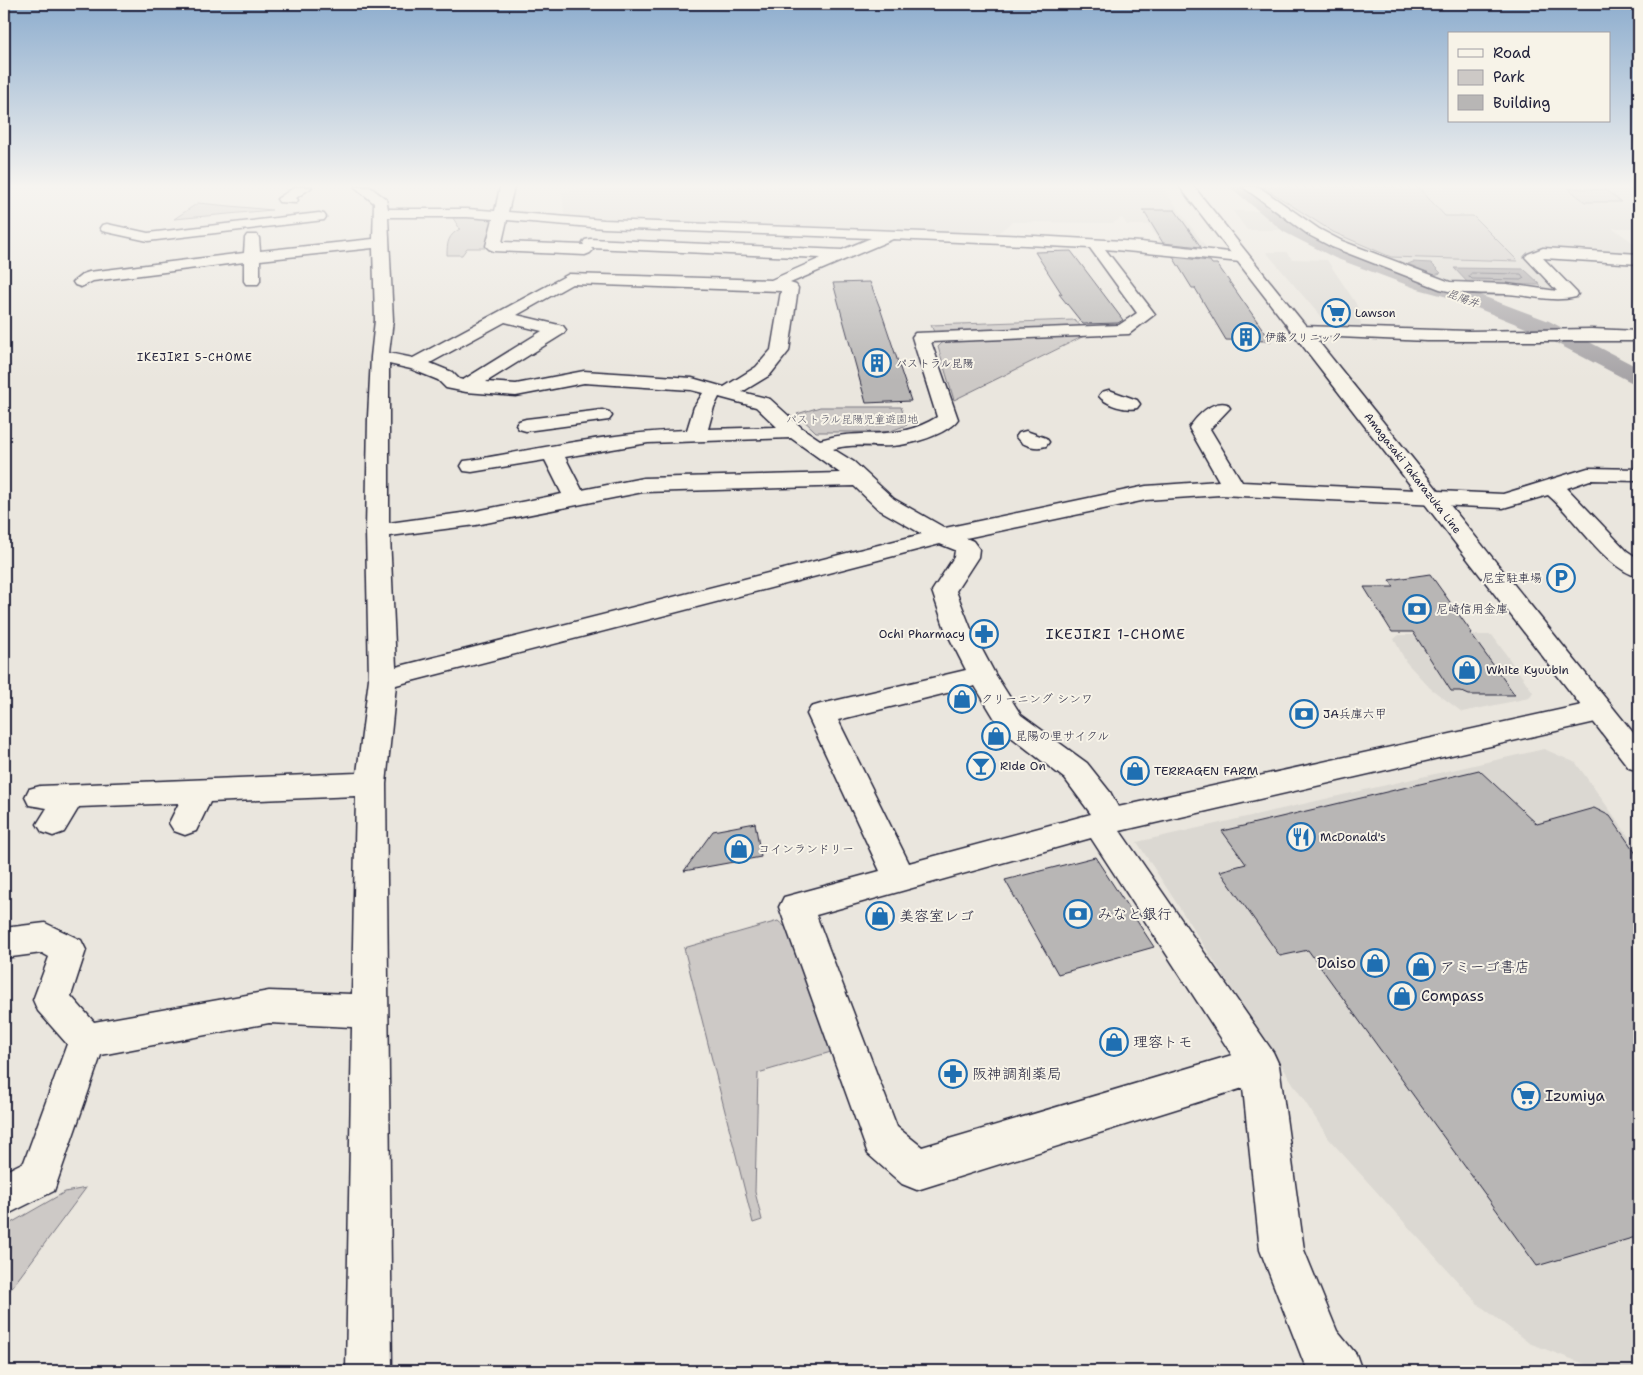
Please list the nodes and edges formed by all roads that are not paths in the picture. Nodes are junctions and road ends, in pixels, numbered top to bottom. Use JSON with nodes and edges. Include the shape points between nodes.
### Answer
{"nodes":[{"id":1,"x":252,"y":251,"type":"edge"},
{"id":2,"x":300,"y":251,"type":"edge"},
{"id":3,"x":380,"y":251,"type":"edge"},
{"id":4,"x":585,"y":251,"type":"edge"},
{"id":5,"x":808,"y":251,"type":"edge"},
{"id":6,"x":854,"y":251,"type":"edge"},
{"id":7,"x":1098,"y":251,"type":"edge"},
{"id":8,"x":1177,"y":251,"type":"edge"},
{"id":9,"x":1236,"y":251,"type":"edge"},
{"id":10,"x":1356,"y":251,"type":"edge"},
{"id":11,"x":847,"y":254,"type":"junction"},
{"id":12,"x":252,"y":256,"type":"junction"},
{"id":13,"x":1241,"y":257,"type":"junction"},
{"id":14,"x":1639,"y":259,"type":"edge"},
{"id":15,"x":569,"y":279,"type":"junction"},
{"id":16,"x":252,"y":281,"type":"dead end"},
{"id":17,"x":81,"y":282,"type":"dead end"},
{"id":18,"x":774,"y":285,"type":"junction"},
{"id":19,"x":502,"y":316,"type":"junction"},
{"id":20,"x":1301,"y":331,"type":"junction"},
{"id":21,"x":1639,"y":336,"type":"edge"},
{"id":22,"x":380,"y":357,"type":"junction"},
{"id":23,"x":416,"y":364,"type":"junction"},
{"id":24,"x":624,"y":380,"type":"junction"},
{"id":25,"x":466,"y":386,"type":"junction"},
{"id":26,"x":722,"y":391,"type":"junction"},
{"id":27,"x":1109,"y":396,"type":"dead end"},
{"id":28,"x":1130,"y":404,"type":"dead end"},
{"id":29,"x":1220,"y":408,"type":"dead end"},
{"id":30,"x":602,"y":416,"type":"junction"},
{"id":31,"x":526,"y":425,"type":"dead end"},
{"id":32,"x":795,"y":432,"type":"junction"},
{"id":33,"x":696,"y":435,"type":"junction"},
{"id":34,"x":591,"y":445,"type":"junction"},
{"id":35,"x":818,"y":446,"type":"junction"},
{"id":36,"x":552,"y":452,"type":"junction"},
{"id":37,"x":472,"y":466,"type":"dead end"},
{"id":38,"x":1639,"y":475,"type":"edge"},
{"id":39,"x":859,"y":479,"type":"junction"},
{"id":40,"x":1552,"y":487,"type":"junction"},
{"id":41,"x":1234,"y":488,"type":"junction"},
{"id":42,"x":1431,"y":497,"type":"junction"},
{"id":43,"x":575,"y":499,"type":"junction"},
{"id":44,"x":378,"y":531,"type":"junction"},
{"id":45,"x":942,"y":536,"type":"junction"},
{"id":46,"x":1639,"y":570,"type":"edge"},
{"id":47,"x":982,"y":676,"type":"junction"},
{"id":48,"x":382,"y":679,"type":"junction"},
{"id":49,"x":1600,"y":710,"type":"junction"},
{"id":50,"x":1635,"y":748,"type":"edge"},
{"id":51,"x":371,"y":784,"type":"junction"},
{"id":52,"x":200,"y":791,"type":"junction"},
{"id":53,"x":47,"y":810,"type":"dead end"},
{"id":54,"x":185,"y":823,"type":"dead end"},
{"id":55,"x":1104,"y":823,"type":"junction"},
{"id":56,"x":900,"y":879,"type":"junction"},
{"id":57,"x":4,"y":943,"type":"edge"},
{"id":58,"x":370,"y":1011,"type":"junction"},
{"id":59,"x":87,"y":1040,"type":"junction"},
{"id":60,"x":1260,"y":1065,"type":"junction"},
{"id":61,"x":4,"y":1195,"type":"edge"},
{"id":62,"x":369,"y":1371,"type":"edge"},
{"id":63,"x":1339,"y":1371,"type":"edge"}],
"edges":[{"from":1,"to":12,"type":"street"},
{"from":2,"to":12,"type":"street"},
{"from":3,"to":22,"type":"street","via":[[384,320]]},
{"from":4,"to":15,"type":"street"},
{"from":5,"to":11,"type":"street"},
{"from":6,"to":11,"type":"street"},
{"from":7,"to":35,"type":"street","via":[[1147,314],[1123,330],[922,337],[948,419],[929,431],[893,440],[841,440]]},
{"from":8,"to":13,"type":"street"},
{"from":9,"to":13,"type":"street","name":"Amagasaki Takarazuka Line"},
{"from":10,"to":14,"type":"street","via":[[1456,288],[1564,295],[1570,294],[1533,257],[1543,253]]},
{"from":11,"to":18,"type":"street"},
{"from":12,"to":16,"type":"street"},
{"from":12,"to":17,"type":"street","via":[[89,277]]},
{"from":13,"to":20,"type":"street","name":"Amagasaki Takarazuka Line"},
{"from":15,"to":18,"type":"street"},
{"from":15,"to":19,"type":"street"},
{"from":18,"to":26,"type":"street","via":[[790,288],[780,351],[763,371]]},
{"from":19,"to":23,"type":"street"},
{"from":19,"to":25,"type":"street","via":[[557,330]]},
{"from":20,"to":21,"type":"street","via":[[1446,336]]},
{"from":20,"to":42,"type":"street","name":"Amagasaki Takarazuka Line"},
{"from":22,"to":23,"type":"street"},
{"from":22,"to":44,"type":"street"},
{"from":23,"to":25,"type":"street","via":[[445,376],[452,384]]},
{"from":24,"to":25,"type":"street","via":[[584,377],[516,390]]},
{"from":24,"to":26,"type":"street","via":[[692,384]]},
{"from":24,"to":30,"type":"street"},
{"from":26,"to":32,"type":"street","via":[[763,402]]},
{"from":26,"to":33,"type":"street","via":[[704,408]]},
{"from":27,"to":28,"type":"street"},
{"from":29,"to":41,"type":"street","via":[[1199,428]]},
{"from":30,"to":31,"type":"street"},
{"from":30,"to":34,"type":"street"},
{"from":32,"to":33,"type":"street"},
{"from":32,"to":35,"type":"street"},
{"from":33,"to":34,"type":"street","via":[[648,437]]},
{"from":34,"to":36,"type":"street"},
{"from":35,"to":39,"type":"street"},
{"from":36,"to":37,"type":"street"},
{"from":36,"to":43,"type":"street"},
{"from":38,"to":40,"type":"street","via":[[1588,474]]},
{"from":39,"to":43,"type":"street","via":[[643,485]]},
{"from":39,"to":45,"type":"street","via":[[886,504]]},
{"from":40,"to":42,"type":"street","via":[[1503,501]]},
{"from":40,"to":46,"type":"street","via":[[1619,556]]},
{"from":41,"to":42,"type":"street"},
{"from":41,"to":45,"type":"street","via":[[1146,493]]},
{"from":42,"to":49,"type":"street","name":"Amagasaki Takarazuka Line"},
{"from":43,"to":44,"type":"street","via":[[476,518]]},
{"from":44,"to":48,"type":"street"},
{"from":45,"to":47,"type":"street","via":[[967,549],[966,557],[944,591],[958,629]]},
{"from":45,"to":48,"type":"street"},
{"from":47,"to":55,"type":"street","via":[[1011,722],[1076,771],[1099,800]]},
{"from":47,"to":56,"type":"street","via":[[821,714]]},
{"from":48,"to":51,"type":"street"},
{"from":49,"to":50,"type":"street","name":"Amagasaki Takarazuka Line"},
{"from":49,"to":55,"type":"street"},
{"from":51,"to":52,"type":"street"},
{"from":51,"to":58,"type":"street"},
{"from":52,"to":53,"type":"street","via":[[70,796]]},
{"from":52,"to":54,"type":"street"},
{"from":55,"to":56,"type":"street"},
{"from":55,"to":60,"type":"street"},
{"from":56,"to":60,"type":"street","via":[[796,907],[882,1140],[916,1169]]},
{"from":57,"to":59,"type":"street","via":[[45,938],[68,950],[50,1000]]},
{"from":58,"to":59,"type":"street","via":[[269,1007]]},
{"from":58,"to":62,"type":"street"},
{"from":59,"to":61,"type":"street","via":[[39,1176]]},
{"from":60,"to":63,"type":"street","via":[[1282,1250],[1320,1347]]}]}
